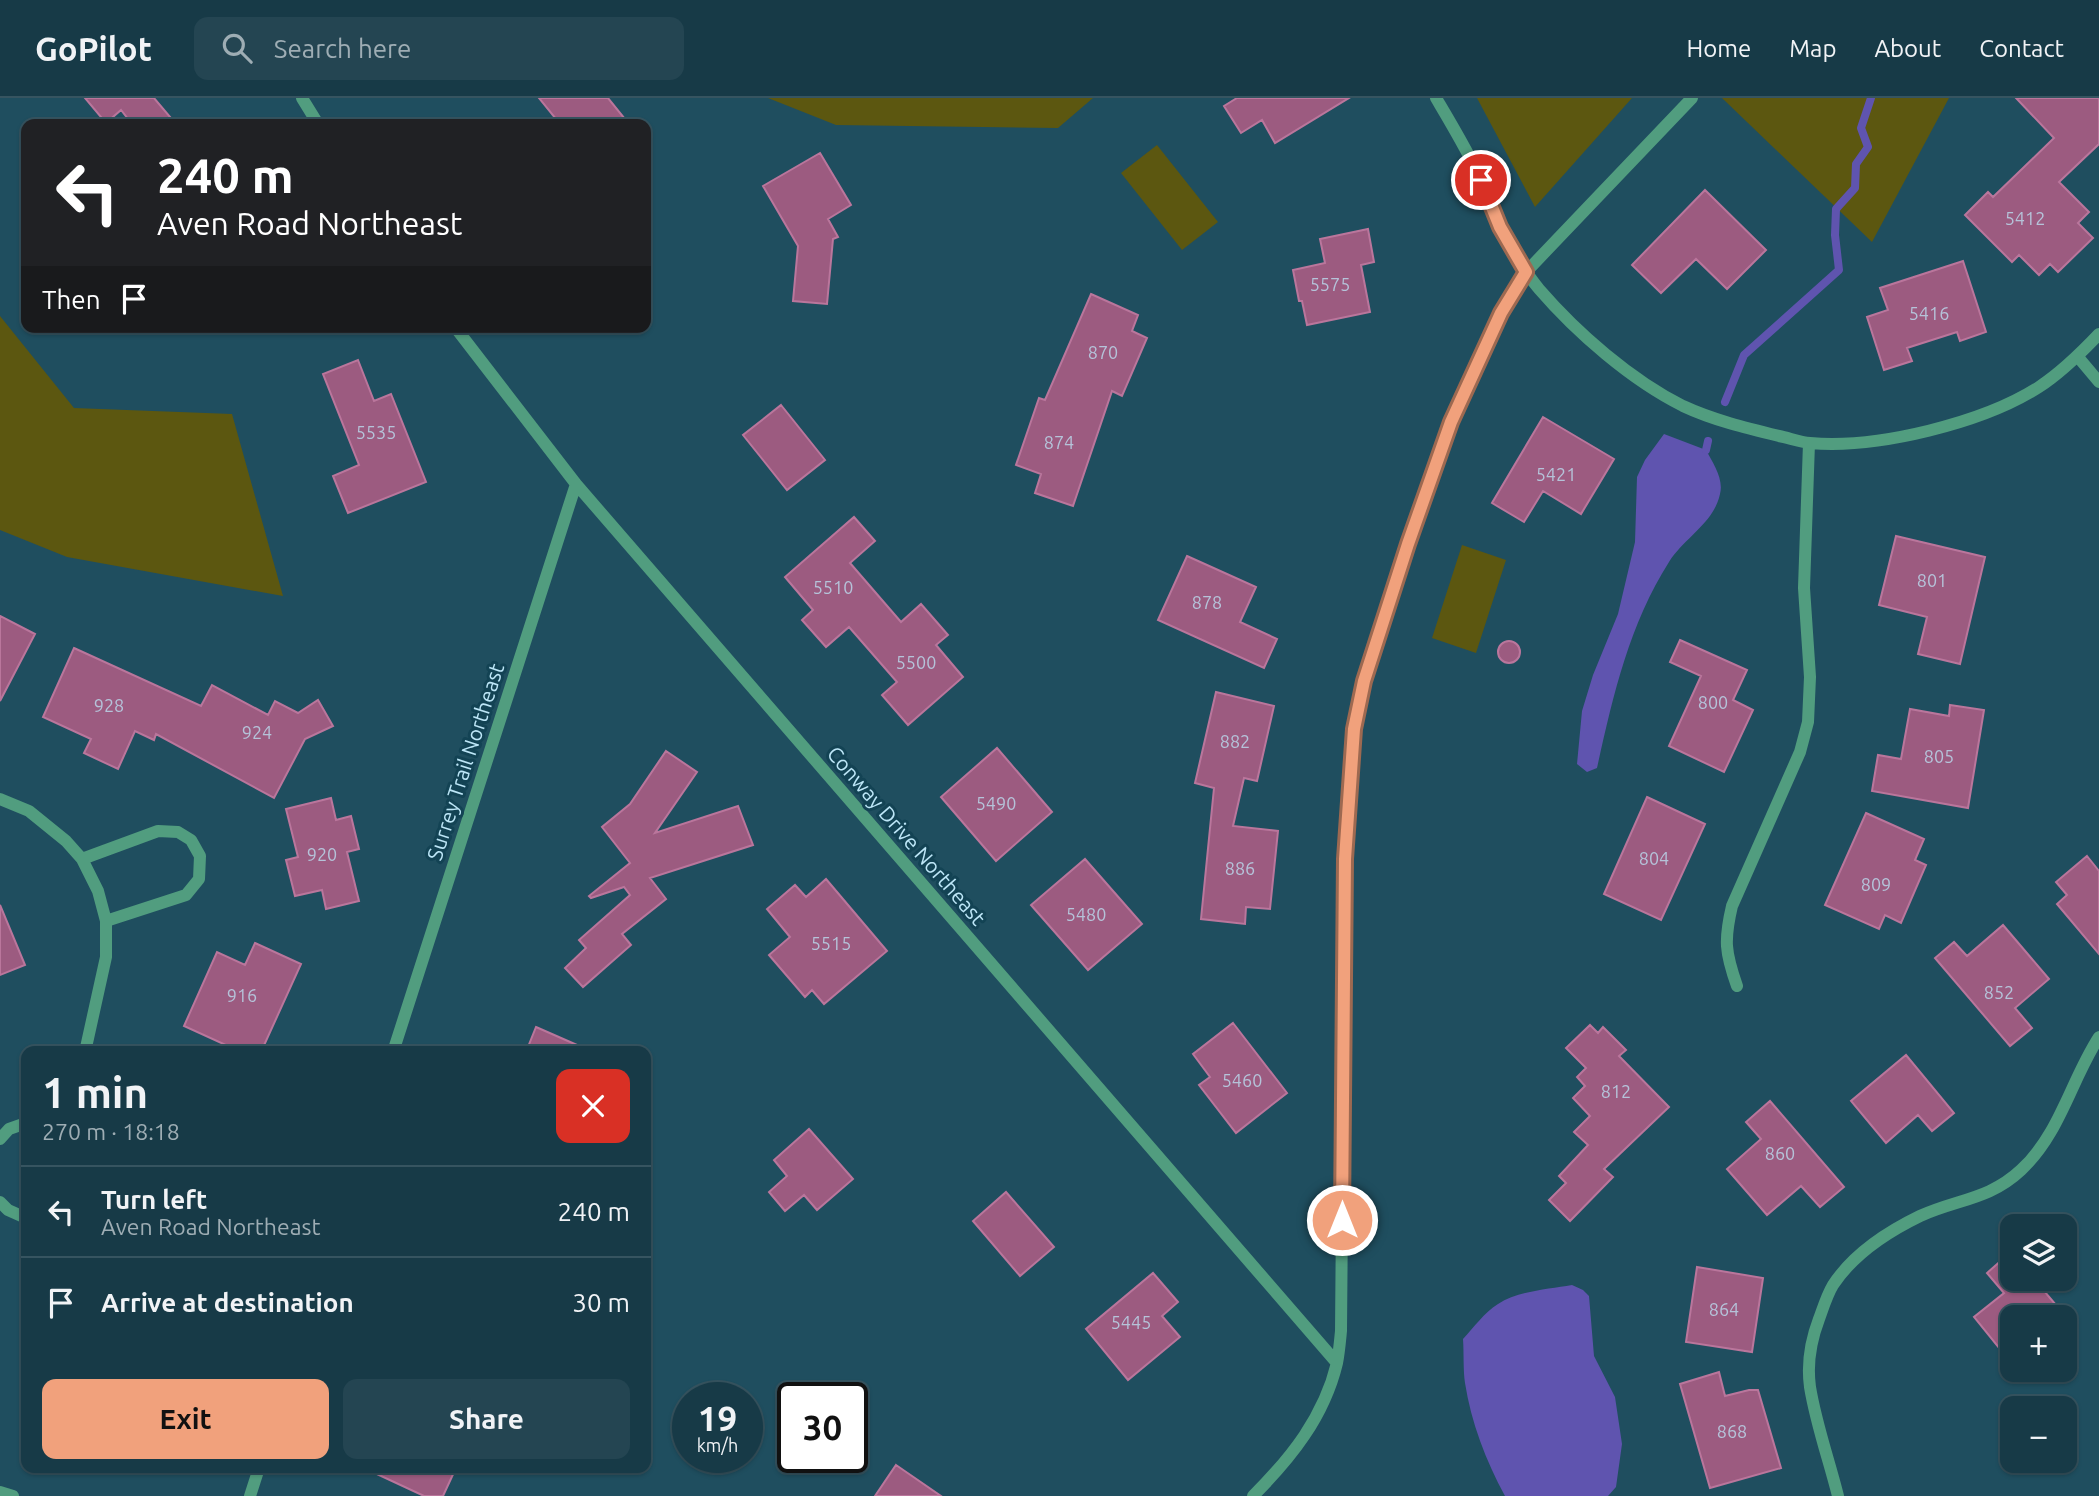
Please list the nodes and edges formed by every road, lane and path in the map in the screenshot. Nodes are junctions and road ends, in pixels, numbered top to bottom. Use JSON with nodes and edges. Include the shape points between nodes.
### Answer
{"nodes":[{"id":1,"x":302,"y":98,"type":"edge"},
{"id":2,"x":1436,"y":98,"type":"edge"},
{"id":3,"x":1692,"y":98,"type":"edge"},
{"id":4,"x":315,"y":119,"type":"edge"},
{"id":5,"x":1526,"y":272,"type":"junction"},
{"id":6,"x":460,"y":333,"type":"edge"},
{"id":7,"x":2099,"y":334,"type":"edge"},
{"id":8,"x":2078,"y":357,"type":"junction"},
{"id":9,"x":2099,"y":382,"type":"edge"},
{"id":10,"x":1809,"y":443,"type":"junction"},
{"id":11,"x":576,"y":484,"type":"junction"},
{"id":12,"x":0,"y":799,"type":"edge"},
{"id":13,"x":82,"y":859,"type":"junction"},
{"id":14,"x":106,"y":921,"type":"junction"},
{"id":15,"x":1737,"y":986,"type":"dead end"},
{"id":16,"x":2099,"y":1037,"type":"edge"},
{"id":17,"x":86,"y":1046,"type":"edge"},
{"id":18,"x":395,"y":1046,"type":"edge"},
{"id":19,"x":21,"y":1125,"type":"edge"},
{"id":20,"x":0,"y":1139,"type":"edge"},
{"id":21,"x":0,"y":1202,"type":"edge"},
{"id":22,"x":21,"y":1216,"type":"edge"},
{"id":23,"x":1337,"y":1363,"type":"junction"},
{"id":24,"x":257,"y":1473,"type":"edge"},
{"id":25,"x":0,"y":1492,"type":"edge"},
{"id":26,"x":13,"y":1496,"type":"edge"},
{"id":27,"x":250,"y":1496,"type":"edge"},
{"id":28,"x":1253,"y":1496,"type":"edge"},
{"id":29,"x":1838,"y":1496,"type":"edge"}],
"edges":[{"from":1,"to":4,"type":"street"},
{"from":2,"to":5,"type":"street"},
{"from":3,"to":5,"type":"street"},
{"from":5,"to":10,"type":"street","via":[[1572,323],[1649,386],[1712,418]]},
{"from":5,"to":23,"type":"street","via":[[1501,313],[1451,422],[1364,681],[1354,729],[1345,859]]},
{"from":6,"to":11,"type":"street","name":"Conway Drive Northeast"},
{"from":7,"to":8,"type":"street"},
{"from":8,"to":9,"type":"street"},
{"from":8,"to":10,"type":"street","via":[[2039,387],[1951,425],[1898,437]]},
{"from":10,"to":15,"type":"street","via":[[1804,588],[1808,722],[1800,752],[1732,906],[1727,959]]},
{"from":11,"to":18,"type":"street","name":"Surrey Trail Northeast"},
{"from":11,"to":23,"type":"street","name":"Conway Drive Northeast"},
{"from":12,"to":13,"type":"street","via":[[29,811]]},
{"from":13,"to":14,"type":"street"},
{"from":13,"to":14,"type":"street","via":[[158,831],[178,832],[191,840],[200,856],[199,879],[186,895]]},
{"from":14,"to":17,"type":"street","via":[[106,957]]},
{"from":16,"to":29,"type":"street","via":[[2052,1132],[2022,1170],[1981,1196],[1924,1214],[1884,1236],[1862,1252],[1832,1286],[1813,1334],[1810,1386]]},
{"from":19,"to":20,"type":"street"},
{"from":21,"to":22,"type":"street"},
{"from":23,"to":28,"type":"street","via":[[1311,1426]]},
{"from":24,"to":27,"type":"street"},
{"from":25,"to":26,"type":"street"}]}
